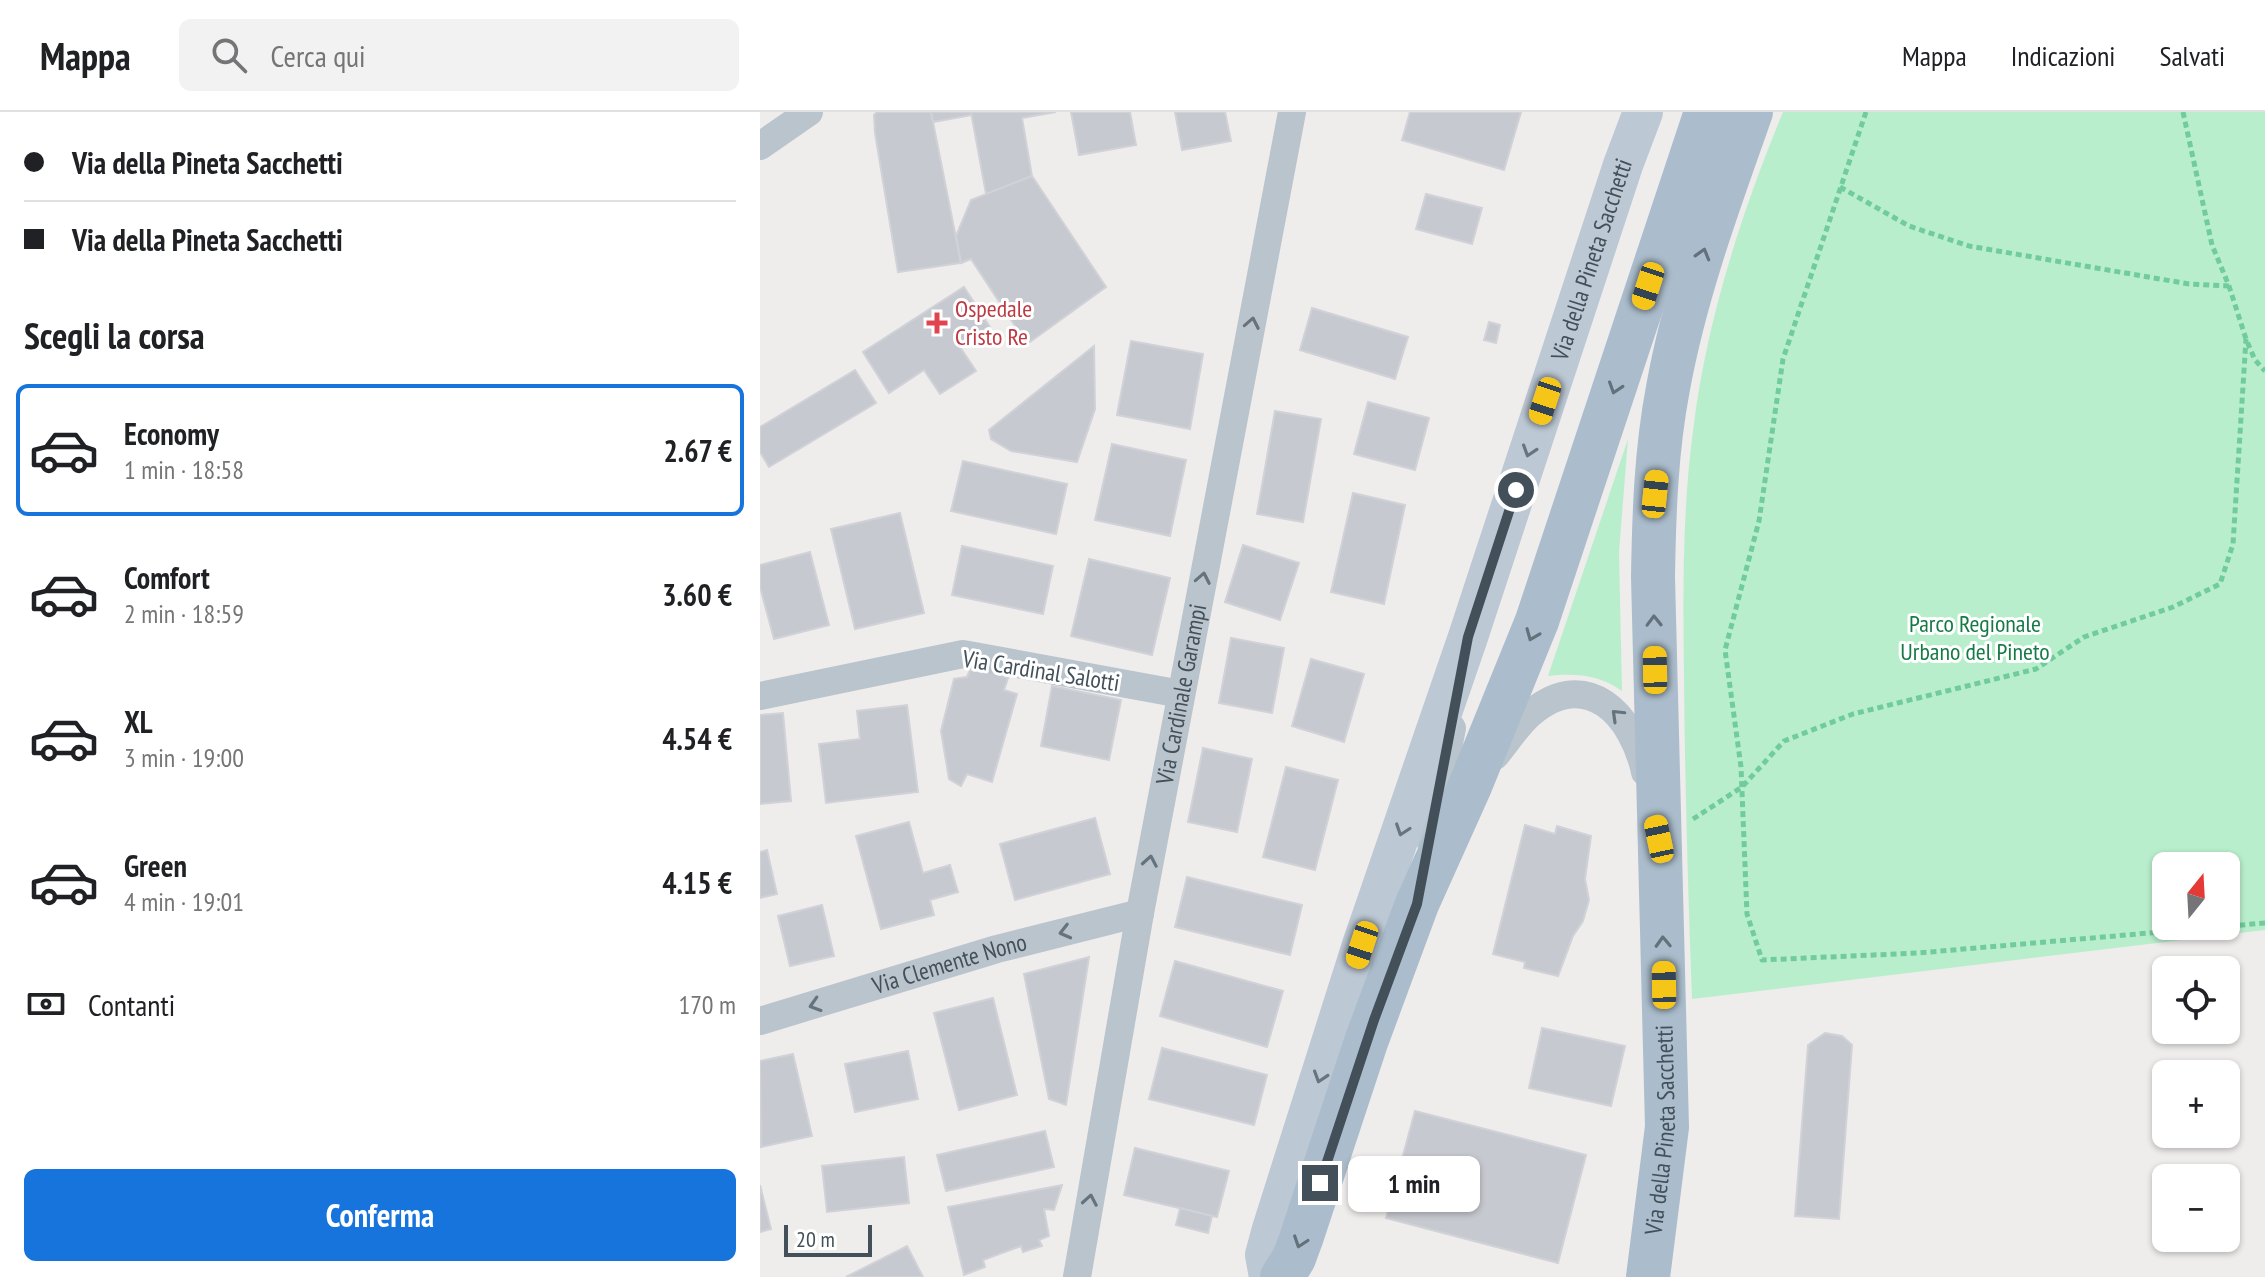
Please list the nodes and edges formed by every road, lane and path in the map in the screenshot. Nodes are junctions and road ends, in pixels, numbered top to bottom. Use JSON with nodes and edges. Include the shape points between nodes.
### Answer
{"nodes":[{"id":1,"x":809,"y":112,"type":"edge"},
{"id":2,"x":1292,"y":112,"type":"edge"},
{"id":3,"x":1643,"y":112,"type":"edge"},
{"id":4,"x":1706,"y":112,"type":"edge"},
{"id":5,"x":1751,"y":112,"type":"edge"},
{"id":6,"x":1866,"y":112,"type":"edge"},
{"id":7,"x":2183,"y":112,"type":"edge"},
{"id":8,"x":760,"y":146,"type":"edge"},
{"id":9,"x":1840,"y":187,"type":"junction"},
{"id":10,"x":2229,"y":286,"type":"junction"},
{"id":11,"x":2246,"y":339,"type":"junction"},
{"id":12,"x":2265,"y":371,"type":"edge"},
{"id":13,"x":1468,"y":637,"type":"junction"},
{"id":14,"x":1181,"y":694,"type":"junction"},
{"id":15,"x":760,"y":696,"type":"edge"},
{"id":16,"x":1470,"y":786,"type":"junction"},
{"id":17,"x":1742,"y":787,"type":"junction"},
{"id":18,"x":1659,"y":839,"type":"junction"},
{"id":19,"x":1417,"y":904,"type":"junction"},
{"id":20,"x":1140,"y":913,"type":"junction"},
{"id":21,"x":2265,"y":923,"type":"edge"},
{"id":22,"x":760,"y":1021,"type":"edge"},
{"id":23,"x":1077,"y":1277,"type":"edge"},
{"id":24,"x":1269,"y":1277,"type":"edge"},
{"id":25,"x":1282,"y":1277,"type":"edge"},
{"id":26,"x":1648,"y":1277,"type":"edge"}],
"edges":[{"from":1,"to":8,"type":"street"},
{"from":14,"to":2,"type":"street","name":"Via Cardinale Garampi","one_way":true},
{"from":3,"to":13,"type":"street","name":"Via della Pineta Sacchetti","one_way":true},
{"from":4,"to":16,"type":"main road","name":"Via della Pineta Sacchetti","one_way":true,"via":[[1542,606]]},
{"from":18,"to":5,"type":"main road","name":"Via della Pineta Sacchetti","one_way":true,"via":[[1653,522],[1660,442],[1681,329]]},
{"from":6,"to":9,"type":"path"},
{"from":7,"to":10,"type":"path","via":[[2212,245]]},
{"from":9,"to":10,"type":"path","via":[[1909,226],[1969,246],[2189,284]]},
{"from":9,"to":17,"type":"path","via":[[1783,359],[1759,521],[1725,650]]},
{"from":10,"to":11,"type":"path"},
{"from":11,"to":12,"type":"path"},
{"from":11,"to":17,"type":"path","via":[[2233,544],[2220,584],[2173,607],[2084,637],[2036,669],[1853,714],[1784,741]]},
{"from":13,"to":19,"type":"street"},
{"from":13,"to":24,"type":"street","name":"Via della Pineta Sacchetti","one_way":true,"via":[[1272,1229],[1265,1255]]},
{"from":14,"to":15,"type":"street","name":"Via Cardinal Salotti","via":[[963,654]]},
{"from":20,"to":14,"type":"street","name":"Via Cardinale Garampi","one_way":true},
{"from":18,"to":16,"type":"street","name":"Via della Pineta Sacchetti","one_way":true,"via":[[1635,739],[1617,713],[1588,696],[1560,697],[1530,714]]},
{"from":16,"to":19,"type":"main road","name":"Via della Pineta Sacchetti"},
{"from":17,"to":18,"type":"path"},
{"from":17,"to":21,"type":"path","via":[[1747,914],[1762,960],[1918,953]]},
{"from":26,"to":18,"type":"main road","name":"Via della Pineta Sacchetti","one_way":true,"via":[[1667,1127]]},
{"from":19,"to":25,"type":"main road","name":"Via della Pineta Sacchetti","one_way":true,"via":[[1301,1239]]},
{"from":20,"to":22,"type":"street","name":"Via Clemente Nono","one_way":true,"via":[[997,949]]},
{"from":23,"to":20,"type":"street","name":"Via Cardinale Garampi","one_way":true}]}
